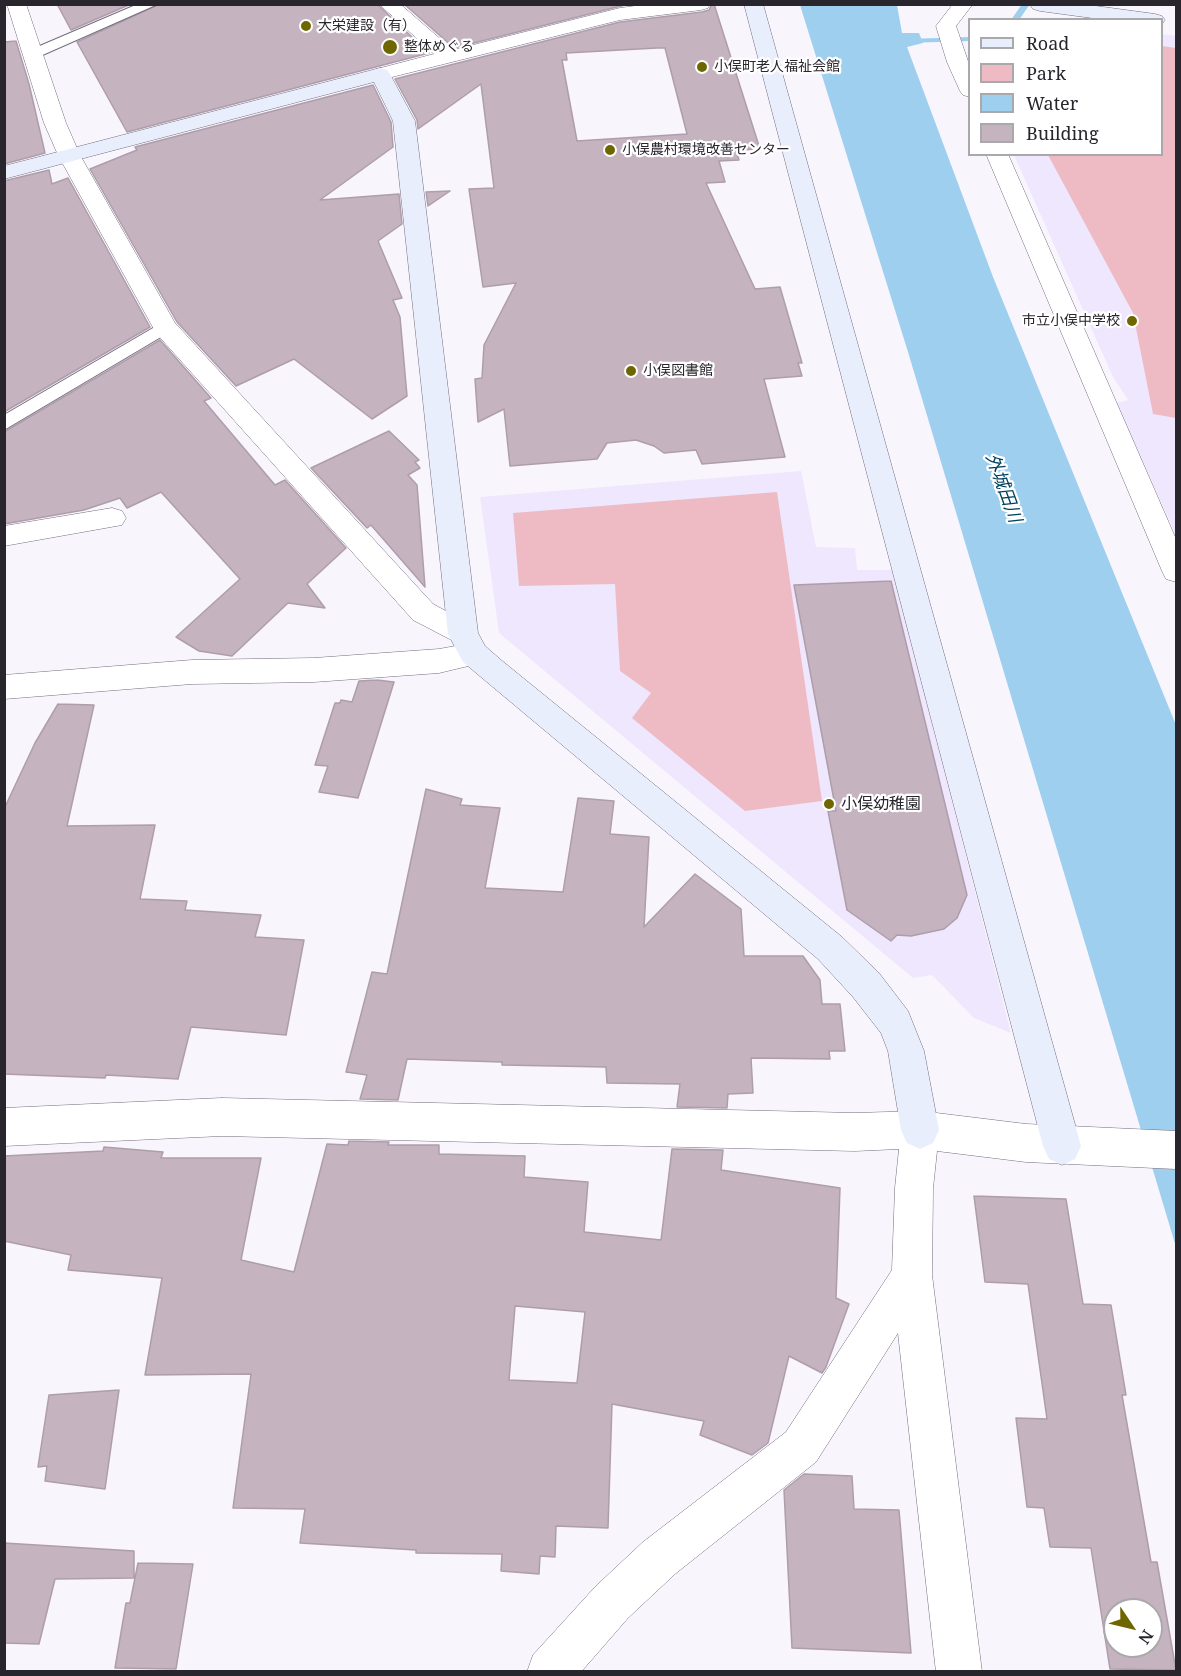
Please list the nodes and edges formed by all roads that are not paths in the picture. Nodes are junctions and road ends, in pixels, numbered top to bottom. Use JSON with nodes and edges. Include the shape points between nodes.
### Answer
{"nodes":[{"id":1,"x":16,"y":4,"type":"edge"},
{"id":2,"x":151,"y":4,"type":"edge"},
{"id":3,"x":388,"y":4,"type":"edge"},
{"id":4,"x":701,"y":4,"type":"edge"},
{"id":5,"x":753,"y":4,"type":"edge"},
{"id":6,"x":964,"y":4,"type":"edge"},
{"id":7,"x":1039,"y":5,"type":"edge"},
{"id":8,"x":1140,"y":18,"type":"edge"},
{"id":9,"x":33,"y":54,"type":"junction"},
{"id":10,"x":448,"y":57,"type":"junction"},
{"id":11,"x":380,"y":74,"type":"junction"},
{"id":12,"x":968,"y":88,"type":"edge"},
{"id":13,"x":69,"y":155,"type":"junction"},
{"id":14,"x":998,"y":156,"type":"edge"},
{"id":15,"x":4,"y":173,"type":"edge"},
{"id":16,"x":165,"y":327,"type":"junction"},
{"id":17,"x":4,"y":424,"type":"edge"},
{"id":18,"x":112,"y":518,"type":"dead end"},
{"id":19,"x":4,"y":536,"type":"edge"},
{"id":20,"x":1176,"y":571,"type":"edge"},
{"id":21,"x":469,"y":644,"type":"junction"},
{"id":22,"x":4,"y":687,"type":"edge"},
{"id":23,"x":4,"y":1127,"type":"edge"},
{"id":24,"x":920,"y":1130,"type":"junction"},
{"id":25,"x":1075,"y":1146,"type":"junction"},
{"id":26,"x":1176,"y":1150,"type":"edge"},
{"id":27,"x":912,"y":1275,"type":"junction"},
{"id":28,"x":550,"y":1671,"type":"edge"},
{"id":29,"x":959,"y":1671,"type":"edge"}],
"edges":[{"from":1,"to":9,"type":"street"},
{"from":2,"to":9,"type":"lane"},
{"from":3,"to":10,"type":"street"},
{"from":4,"to":10,"type":"street","via":[[620,14]]},
{"from":5,"to":25,"type":"street"},
{"from":6,"to":12,"type":"street","via":[[946,26]]},
{"from":7,"to":8,"type":"street"},
{"from":9,"to":13,"type":"street"},
{"from":10,"to":11,"type":"street"},
{"from":11,"to":13,"type":"street"},
{"from":11,"to":21,"type":"street","via":[[404,121]]},
{"from":13,"to":15,"type":"street"},
{"from":13,"to":16,"type":"street"},
{"from":14,"to":20,"type":"street"},
{"from":16,"to":17,"type":"lane"},
{"from":16,"to":21,"type":"street","via":[[423,612]]},
{"from":18,"to":19,"type":"street"},
{"from":21,"to":22,"type":"street","via":[[427,662],[314,670],[192,672]]},
{"from":21,"to":24,"type":"street","via":[[830,948],[866,985],[895,1023],[906,1051]]},
{"from":23,"to":24,"type":"street","via":[[222,1117],[855,1132]]},
{"from":24,"to":25,"type":"street"},
{"from":24,"to":27,"type":"street"},
{"from":25,"to":26,"type":"street"},
{"from":27,"to":28,"type":"street","via":[[801,1448],[659,1558],[612,1602]]},
{"from":27,"to":29,"type":"street"}]}
